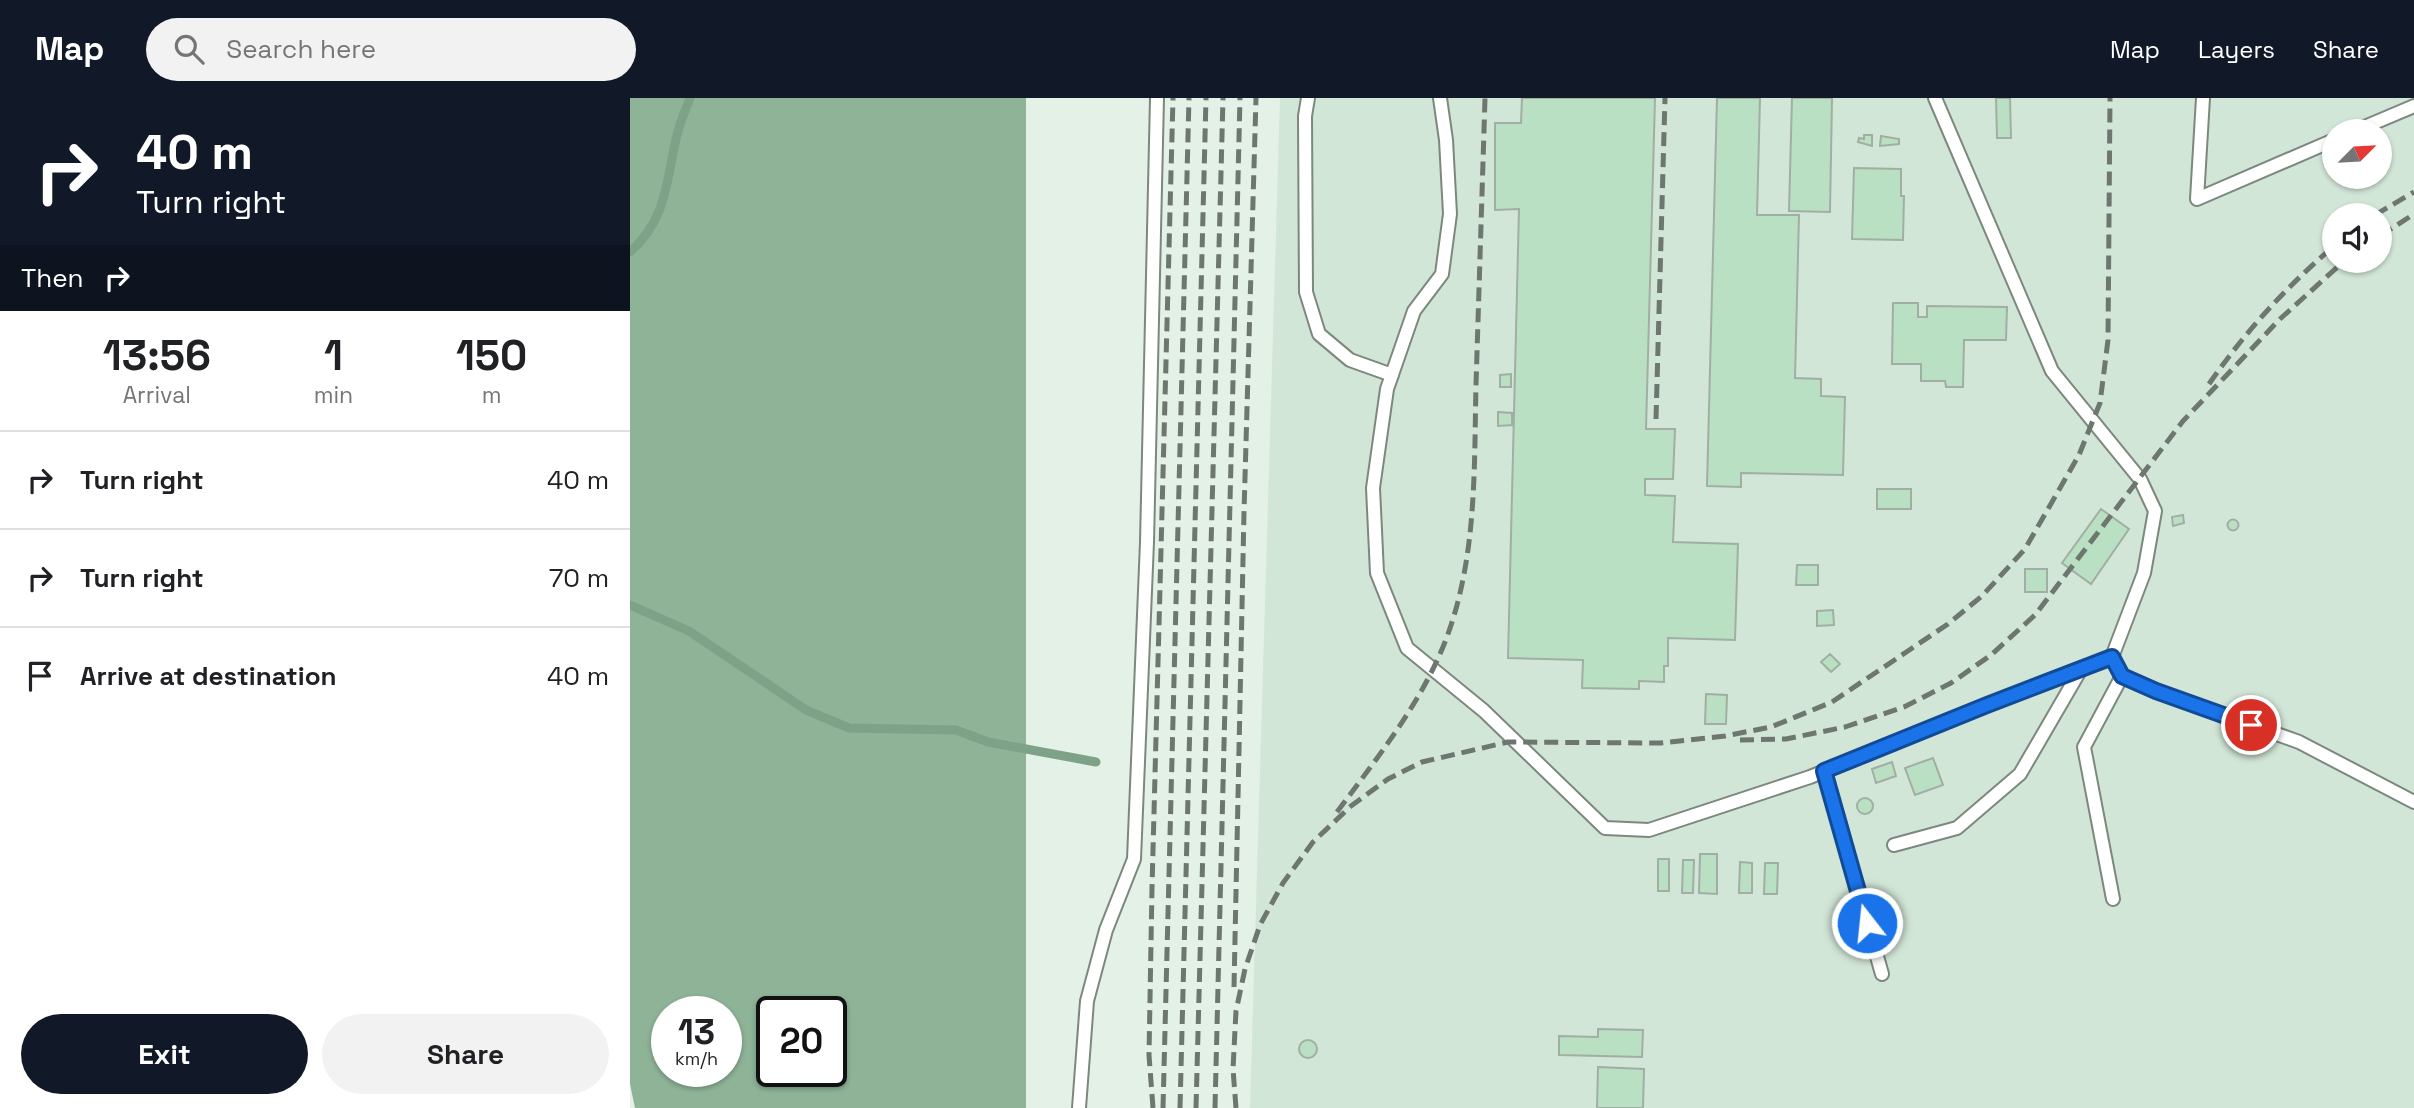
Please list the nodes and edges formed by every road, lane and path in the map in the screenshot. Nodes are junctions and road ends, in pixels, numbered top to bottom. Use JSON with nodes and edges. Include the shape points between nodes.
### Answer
{"nodes":[{"id":1,"x":1157,"y":98,"type":"edge"},
{"id":2,"x":1308,"y":98,"type":"edge"},
{"id":3,"x":1440,"y":98,"type":"edge"},
{"id":4,"x":1935,"y":98,"type":"edge"},
{"id":5,"x":2203,"y":98,"type":"edge"},
{"id":6,"x":2414,"y":106,"type":"edge"},
{"id":7,"x":2383,"y":119,"type":"edge"},
{"id":8,"x":2322,"y":145,"type":"edge"},
{"id":9,"x":1392,"y":375,"type":"junction"},
{"id":10,"x":2112,"y":657,"type":"junction"},
{"id":11,"x":2081,"y":669,"type":"junction"},
{"id":12,"x":2122,"y":676,"type":"junction"},
{"id":13,"x":1824,"y":771,"type":"junction"},
{"id":14,"x":2414,"y":802,"type":"edge"},
{"id":15,"x":1894,"y":845,"type":"dead end"},
{"id":16,"x":2113,"y":899,"type":"dead end"},
{"id":17,"x":1882,"y":974,"type":"dead end"},
{"id":18,"x":1079,"y":1108,"type":"edge"}],
"edges":[{"from":1,"to":18,"type":"lane","via":[[1134,859],[1106,930],[1087,1001]]},
{"from":2,"to":9,"type":"lane","via":[[1306,292],[1319,334],[1350,360]]},
{"from":3,"to":9,"type":"lane","via":[[1450,214],[1442,274],[1414,311]]},
{"from":4,"to":10,"type":"lane","via":[[2052,371],[2140,479],[2155,512],[2144,573]]},
{"from":5,"to":8,"type":"lane","via":[[2197,199]]},
{"from":6,"to":7,"type":"lane"},
{"from":9,"to":13,"type":"lane","via":[[1373,488],[1377,573],[1407,648],[1484,711],[1605,828],[1649,830]]},
{"from":10,"to":11,"type":"lane"},
{"from":10,"to":12,"type":"lane"},
{"from":11,"to":13,"type":"lane"},
{"from":11,"to":15,"type":"lane","via":[[2020,774],[1957,828]]},
{"from":12,"to":14,"type":"lane","via":[[2299,742]]},
{"from":12,"to":16,"type":"lane","via":[[2084,747]]},
{"from":13,"to":17,"type":"lane"}]}
